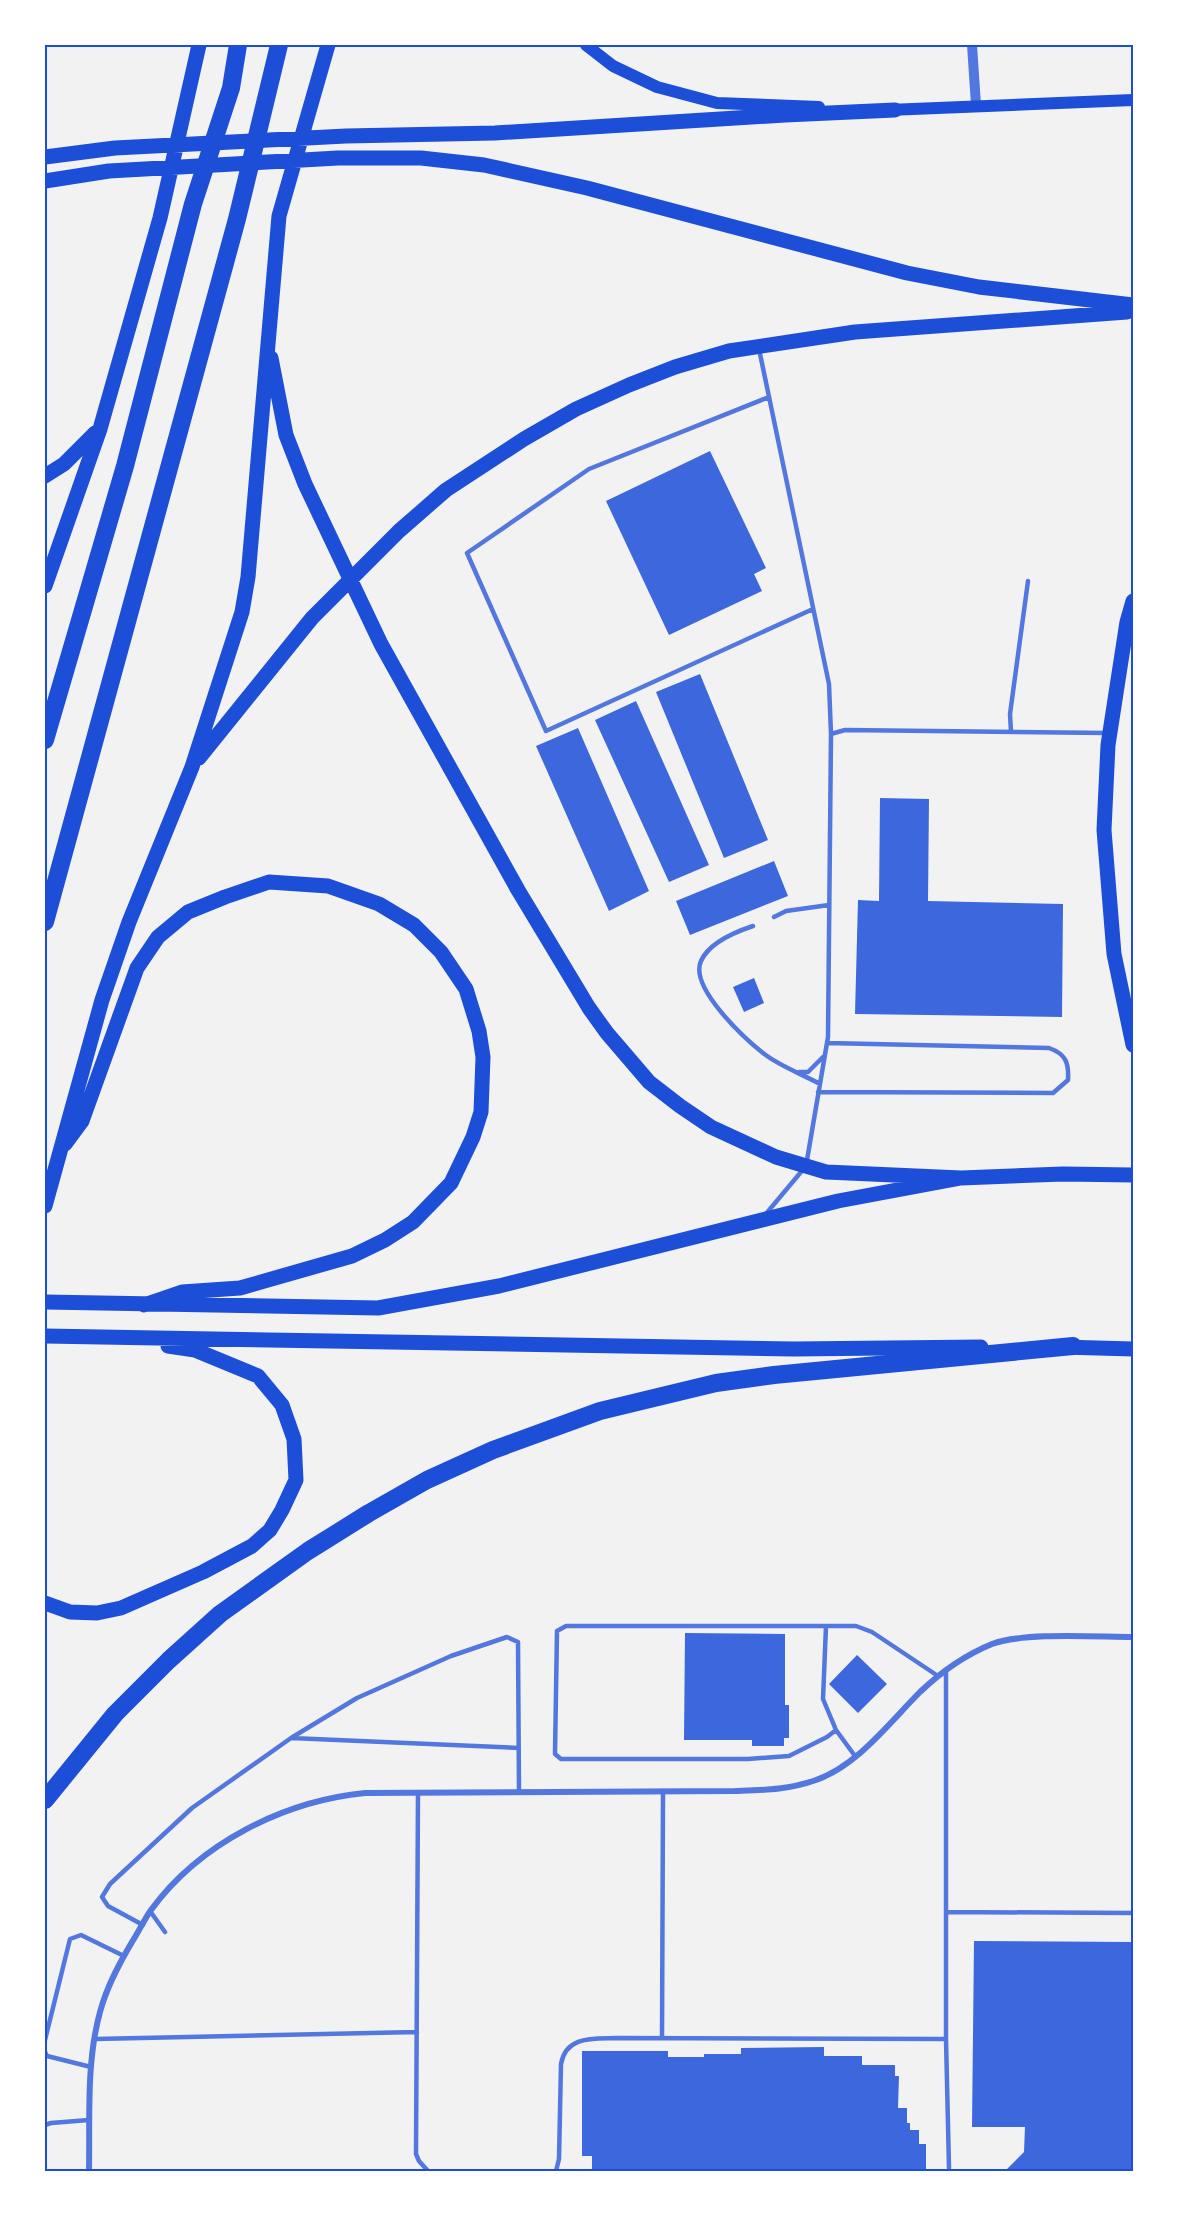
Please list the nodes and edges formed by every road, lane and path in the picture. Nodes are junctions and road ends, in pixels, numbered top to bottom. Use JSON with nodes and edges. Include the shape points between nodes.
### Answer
{"nodes":[{"id":1,"x":199,"y":45,"type":"edge"},
{"id":2,"x":238,"y":45,"type":"edge"},
{"id":3,"x":279,"y":45,"type":"edge"},
{"id":4,"x":328,"y":45,"type":"edge"},
{"id":5,"x":586,"y":45,"type":"edge"},
{"id":6,"x":972,"y":45,"type":"edge"},
{"id":7,"x":1133,"y":100,"type":"edge"},
{"id":8,"x":975,"y":105,"type":"junction"},
{"id":9,"x":895,"y":110,"type":"junction"},
{"id":10,"x":45,"y":158,"type":"edge"},
{"id":11,"x":45,"y":181,"type":"edge"},
{"id":12,"x":1133,"y":305,"type":"edge"},
{"id":13,"x":1133,"y":312,"type":"edge"},
{"id":14,"x":268,"y":340,"type":"junction"},
{"id":15,"x":758,"y":346,"type":"junction"},
{"id":16,"x":769,"y":397,"type":"junction"},
{"id":17,"x":100,"y":429,"type":"junction"},
{"id":18,"x":45,"y":476,"type":"edge"},
{"id":19,"x":1028,"y":581,"type":"dead end"},
{"id":20,"x":45,"y":586,"type":"edge"},
{"id":21,"x":1133,"y":601,"type":"edge"},
{"id":22,"x":813,"y":609,"type":"junction"},
{"id":23,"x":1011,"y":732,"type":"junction"},
{"id":24,"x":1110,"y":733,"type":"junction"},
{"id":25,"x":831,"y":734,"type":"junction"},
{"id":26,"x":45,"y":740,"type":"edge"},
{"id":27,"x":192,"y":767,"type":"junction"},
{"id":28,"x":829,"y":905,"type":"junction"},
{"id":29,"x":774,"y":916,"type":"dead end"},
{"id":30,"x":45,"y":922,"type":"edge"},
{"id":31,"x":753,"y":926,"type":"dead end"},
{"id":32,"x":827,"y":1043,"type":"junction"},
{"id":33,"x":1133,"y":1045,"type":"edge"},
{"id":34,"x":825,"y":1055,"type":"junction"},
{"id":35,"x":798,"y":1072,"type":"junction"},
{"id":36,"x":820,"y":1084,"type":"junction"},
{"id":37,"x":818,"y":1092,"type":"junction"},
{"id":38,"x":58,"y":1154,"type":"junction"},
{"id":39,"x":806,"y":1166,"type":"junction"},
{"id":40,"x":1133,"y":1175,"type":"edge"},
{"id":41,"x":961,"y":1178,"type":"junction"},
{"id":42,"x":45,"y":1206,"type":"edge"},
{"id":43,"x":759,"y":1222,"type":"junction"},
{"id":44,"x":45,"y":1302,"type":"edge"},
{"id":45,"x":144,"y":1305,"type":"junction"},
{"id":46,"x":45,"y":1336,"type":"edge"},
{"id":47,"x":121,"y":1338,"type":"junction"},
{"id":48,"x":1073,"y":1347,"type":"junction"},
{"id":49,"x":1133,"y":1349,"type":"edge"},
{"id":50,"x":45,"y":1603,"type":"edge"},
{"id":51,"x":825,"y":1626,"type":"junction"},
{"id":52,"x":1133,"y":1637,"type":"edge"},
{"id":53,"x":946,"y":1670,"type":"junction"},
{"id":54,"x":938,"y":1676,"type":"junction"},
{"id":55,"x":836,"y":1730,"type":"junction"},
{"id":56,"x":291,"y":1738,"type":"junction"},
{"id":57,"x":519,"y":1748,"type":"junction"},
{"id":58,"x":855,"y":1756,"type":"junction"},
{"id":59,"x":519,"y":1791,"type":"junction"},
{"id":60,"x":663,"y":1791,"type":"junction"},
{"id":61,"x":418,"y":1792,"type":"junction"},
{"id":62,"x":45,"y":1800,"type":"edge"},
{"id":63,"x":150,"y":1911,"type":"junction"},
{"id":64,"x":946,"y":1912,"type":"junction"},
{"id":65,"x":1133,"y":1913,"type":"edge"},
{"id":66,"x":143,"y":1924,"type":"junction"},
{"id":67,"x":165,"y":1932,"type":"dead end"},
{"id":68,"x":124,"y":1956,"type":"junction"},
{"id":69,"x":417,"y":2032,"type":"junction"},
{"id":70,"x":662,"y":2038,"type":"junction"},
{"id":71,"x":94,"y":2039,"type":"junction"},
{"id":72,"x":946,"y":2039,"type":"junction"},
{"id":73,"x":45,"y":2040,"type":"edge"},
{"id":74,"x":45,"y":2052,"type":"edge"},
{"id":75,"x":91,"y":2067,"type":"junction"},
{"id":76,"x":89,"y":2120,"type":"junction"},
{"id":77,"x":45,"y":2125,"type":"edge"},
{"id":78,"x":949,"y":2168,"type":"dead end"},
{"id":79,"x":89,"y":2171,"type":"edge"},
{"id":80,"x":428,"y":2171,"type":"edge"},
{"id":81,"x":556,"y":2171,"type":"edge"}],
"edges":[{"from":1,"to":17,"type":"main road","via":[[160,218]]},
{"from":2,"to":26,"type":"highway","via":[[231,88],[193,204],[125,466]]},
{"from":3,"to":30,"type":"highway","via":[[237,219]]},
{"from":4,"to":14,"type":"main road","via":[[282,201]]},
{"from":5,"to":9,"type":"main road","via":[[613,66],[657,87],[717,103]]},
{"from":6,"to":8,"type":"street"},
{"from":7,"to":8,"type":"main road"},
{"from":8,"to":9,"type":"main road"},
{"from":9,"to":10,"type":"main road","via":[[495,133],[115,148]]},
{"from":11,"to":12,"type":"main road","via":[[109,171],[338,158],[421,158],[484,165],[587,188],[907,273],[979,287]]},
{"from":13,"to":15,"type":"main road","via":[[855,332]]},
{"from":14,"to":27,"type":"main road","via":[[244,600]]},
{"from":14,"to":39,"type":"main road","via":[[286,435],[381,644],[518,890],[589,1008],[649,1082],[680,1106],[711,1127],[776,1157]]},
{"from":15,"to":16,"type":"lane"},
{"from":15,"to":27,"type":"main road","via":[[675,367],[576,409],[446,490],[312,618]]},
{"from":16,"to":22,"type":"lane"},
{"from":16,"to":22,"type":"lane","via":[[589,469],[467,553],[546,731]]},
{"from":17,"to":18,"type":"main road","via":[[64,464]]},
{"from":17,"to":20,"type":"main road"},
{"from":19,"to":23,"type":"lane","via":[[1010,714]]},
{"from":21,"to":24,"type":"main road"},
{"from":22,"to":25,"type":"lane","via":[[829,684]]},
{"from":23,"to":24,"type":"lane"},
{"from":23,"to":25,"type":"lane","via":[[845,730]]},
{"from":24,"to":33,"type":"main road","via":[[1104,830],[1114,954]]},
{"from":25,"to":28,"type":"lane"},
{"from":27,"to":38,"type":"main road","via":[[113,966]]},
{"from":28,"to":29,"type":"lane"},
{"from":28,"to":32,"type":"lane"},
{"from":31,"to":35,"type":"lane","via":[[717,943],[699,963],[701,983],[729,1020],[764,1054]]},
{"from":32,"to":34,"type":"lane"},
{"from":32,"to":37,"type":"lane","via":[[1049,1048],[1066,1058],[1068,1080],[1053,1093]]},
{"from":34,"to":35,"type":"lane","via":[[808,1072]]},
{"from":34,"to":36,"type":"lane"},
{"from":35,"to":36,"type":"lane"},
{"from":36,"to":37,"type":"lane"},
{"from":37,"to":39,"type":"lane"},
{"from":38,"to":42,"type":"main road"},
{"from":38,"to":45,"type":"main road","via":[[82,1121],[137,968],[158,937],[189,912],[225,897],[269,882],[328,886],[379,904],[414,925],[441,952],[466,990],[483,1058],[481,1112],[451,1183],[413,1222],[352,1256],[240,1288],[182,1292]]},
{"from":39,"to":41,"type":"main road","via":[[825,1172]]},
{"from":39,"to":43,"type":"lane"},
{"from":40,"to":41,"type":"main road"},
{"from":41,"to":43,"type":"main road","via":[[838,1201]]},
{"from":43,"to":45,"type":"main road","via":[[499,1286],[378,1308]]},
{"from":44,"to":45,"type":"main road"},
{"from":46,"to":47,"type":"main road"},
{"from":47,"to":48,"type":"main road","via":[[794,1349]]},
{"from":47,"to":50,"type":"main road","via":[[195,1350],[258,1376],[282,1405],[294,1438],[296,1480],[270,1530],[252,1546],[203,1572],[121,1608],[98,1613],[70,1612]]},
{"from":48,"to":49,"type":"main road"},
{"from":48,"to":62,"type":"highway","via":[[716,1383],[600,1411],[474,1459],[369,1513],[220,1614],[115,1714]]},
{"from":51,"to":54,"type":"lane","via":[[856,1626],[872,1632]]},
{"from":51,"to":55,"type":"lane","via":[[823,1699]]},
{"from":51,"to":55,"type":"lane","via":[[566,1626],[557,1631],[555,1754],[561,1759],[789,1756]]},
{"from":52,"to":53,"type":"street","via":[[1002,1641],[964,1657]]},
{"from":53,"to":54,"type":"street"},
{"from":53,"to":64,"type":"lane"},
{"from":54,"to":58,"type":"street"},
{"from":55,"to":58,"type":"lane"},
{"from":56,"to":57,"type":"lane"},
{"from":56,"to":57,"type":"lane","via":[[357,1698],[451,1656],[507,1637],[518,1642]]},
{"from":56,"to":66,"type":"lane","via":[[192,1808],[110,1884],[102,1897],[108,1906]]},
{"from":57,"to":59,"type":"lane"},
{"from":58,"to":60,"type":"street","via":[[817,1779],[776,1790]]},
{"from":59,"to":60,"type":"street"},
{"from":59,"to":61,"type":"street"},
{"from":60,"to":70,"type":"lane"},
{"from":61,"to":63,"type":"street","via":[[341,1796],[277,1815],[202,1857]]},
{"from":61,"to":69,"type":"lane"},
{"from":63,"to":66,"type":"street"},
{"from":63,"to":67,"type":"lane"},
{"from":64,"to":65,"type":"lane"},
{"from":64,"to":72,"type":"lane"},
{"from":66,"to":68,"type":"street"},
{"from":68,"to":71,"type":"street","via":[[109,1983]]},
{"from":68,"to":73,"type":"lane","via":[[81,1935],[70,1940]]},
{"from":69,"to":71,"type":"lane"},
{"from":69,"to":80,"type":"lane","via":[[416,2154]]},
{"from":70,"to":72,"type":"lane"},
{"from":70,"to":81,"type":"lane","via":[[584,2039],[567,2048],[560,2070]]},
{"from":71,"to":75,"type":"street"},
{"from":72,"to":78,"type":"lane"},
{"from":74,"to":75,"type":"lane","via":[[47,2056]]},
{"from":75,"to":76,"type":"street"},
{"from":76,"to":77,"type":"lane"},
{"from":76,"to":79,"type":"street"}]}
